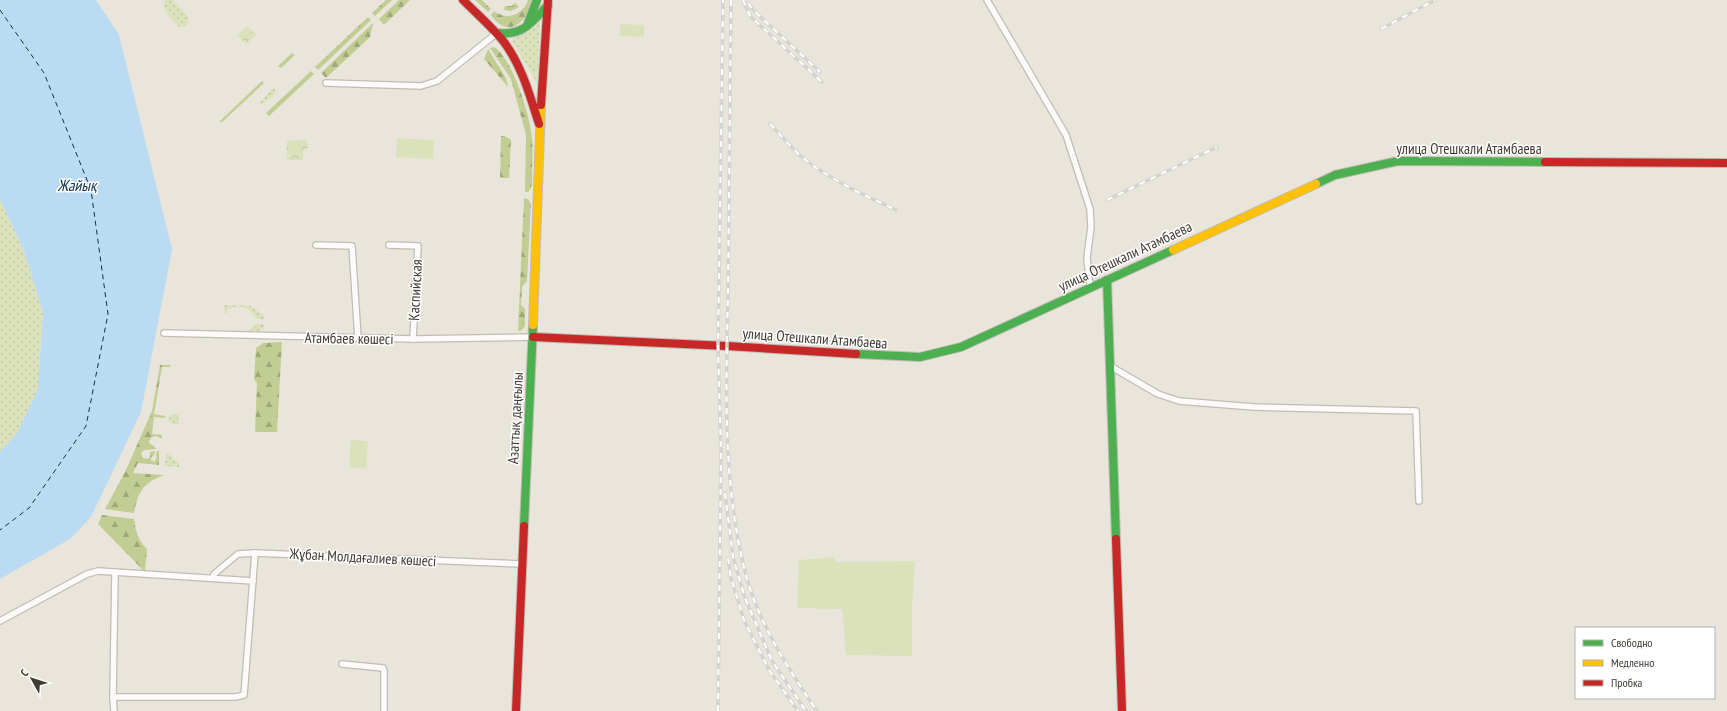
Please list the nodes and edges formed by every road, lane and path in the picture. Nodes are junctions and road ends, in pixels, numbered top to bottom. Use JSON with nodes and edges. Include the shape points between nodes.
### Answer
{"nodes":[{"id":1,"x":463,"y":0,"type":"edge"},
{"id":2,"x":537,"y":0,"type":"edge"},
{"id":3,"x":987,"y":0,"type":"edge"},
{"id":4,"x":548,"y":2,"type":"edge"},
{"id":5,"x":527,"y":25,"type":"junction"},
{"id":6,"x":497,"y":33,"type":"junction"},
{"id":7,"x":326,"y":84,"type":"dead end"},
{"id":8,"x":540,"y":127,"type":"junction"},
{"id":9,"x":1727,"y":164,"type":"edge"},
{"id":10,"x":316,"y":245,"type":"dead end"},
{"id":11,"x":389,"y":246,"type":"dead end"},
{"id":12,"x":1107,"y":280,"type":"junction"},
{"id":13,"x":1090,"y":287,"type":"junction"},
{"id":14,"x":164,"y":334,"type":"dead end"},
{"id":15,"x":533,"y":337,"type":"junction"},
{"id":16,"x":358,"y":338,"type":"junction"},
{"id":17,"x":413,"y":339,"type":"junction"},
{"id":18,"x":1110,"y":366,"type":"junction"},
{"id":19,"x":1419,"y":501,"type":"dead end"},
{"id":20,"x":255,"y":553,"type":"junction"},
{"id":21,"x":522,"y":564,"type":"junction"},
{"id":22,"x":115,"y":572,"type":"junction"},
{"id":23,"x":213,"y":578,"type":"junction"},
{"id":24,"x":253,"y":581,"type":"junction"},
{"id":25,"x":0,"y":621,"type":"edge"},
{"id":26,"x":342,"y":664,"type":"dead end"},
{"id":27,"x":113,"y":697,"type":"junction"},
{"id":28,"x":114,"y":711,"type":"edge"},
{"id":29,"x":384,"y":711,"type":"edge"},
{"id":30,"x":516,"y":711,"type":"edge"},
{"id":31,"x":1122,"y":711,"type":"edge"}],
"edges":[{"from":1,"to":6,"type":"street"},
{"from":2,"to":5,"type":"street"},
{"from":3,"to":13,"type":"street","via":[[1066,135],[1090,210],[1091,227],[1087,258]]},
{"from":4,"to":5,"type":"street"},
{"from":4,"to":8,"type":"street","name":"Азаттық даңғылы"},
{"from":5,"to":6,"type":"street","via":[[510,34]]},
{"from":6,"to":7,"type":"street","via":[[437,81],[421,86]]},
{"from":6,"to":8,"type":"street","via":[[518,64]]},
{"from":8,"to":15,"type":"street","name":"Азаттық даңғылы"},
{"from":9,"to":12,"type":"street","name":"улица Отешкали Атамбаева","via":[[1398,161],[1335,175]]},
{"from":10,"to":16,"type":"street","via":[[352,246]]},
{"from":11,"to":17,"type":"street","name":"Каспийская","via":[[418,246]]},
{"from":12,"to":13,"type":"street","name":"улица Отешкали Атамбаева"},
{"from":12,"to":18,"type":"street"},
{"from":13,"to":15,"type":"street","name":"улица Отешкали Атамбаева","via":[[961,347],[920,357]]},
{"from":14,"to":16,"type":"street","name":"Атамбаев көшесі"},
{"from":15,"to":17,"type":"street","name":"Атамбаев көшесі"},
{"from":15,"to":21,"type":"street","name":"Азаттық даңғылы"},
{"from":16,"to":17,"type":"street","name":"Атамбаев көшесі"},
{"from":18,"to":19,"type":"street","via":[[1158,394],[1179,401],[1254,407],[1416,410]]},
{"from":18,"to":31,"type":"street"},
{"from":20,"to":21,"type":"street","name":"Жұбан Молдағалиев көшесі"},
{"from":20,"to":23,"type":"street","name":"Жұбан Молдағалиев көшесі","via":[[238,554],[214,574]]},
{"from":20,"to":24,"type":"street"},
{"from":21,"to":30,"type":"street","name":"Азаттық даңғылы"},
{"from":22,"to":23,"type":"street"},
{"from":22,"to":25,"type":"street","via":[[98,571],[87,574]]},
{"from":22,"to":27,"type":"street"},
{"from":23,"to":24,"type":"street"},
{"from":24,"to":27,"type":"street","via":[[244,695]]},
{"from":26,"to":29,"type":"street","via":[[383,668]]},
{"from":27,"to":28,"type":"street"}]}
